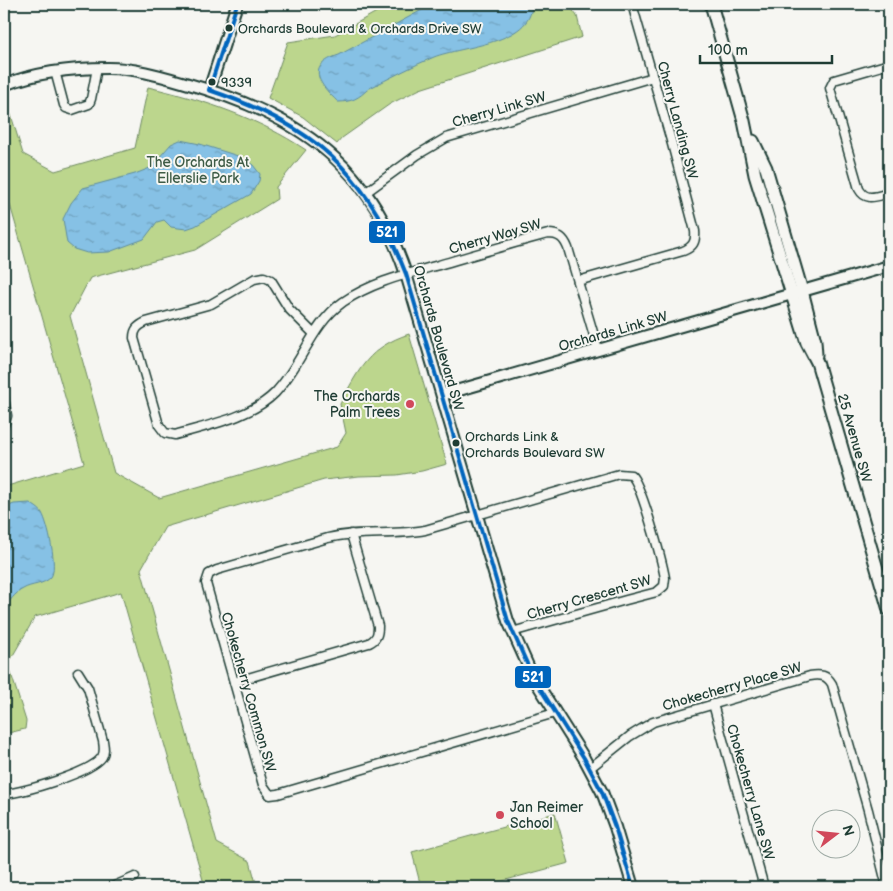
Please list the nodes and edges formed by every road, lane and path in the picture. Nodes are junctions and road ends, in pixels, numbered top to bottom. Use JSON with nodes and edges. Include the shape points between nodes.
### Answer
{"nodes":[{"id":1,"x":237,"y":4,"type":"edge"},
{"id":2,"x":632,"y":4,"type":"edge"},
{"id":3,"x":710,"y":4,"type":"edge"},
{"id":4,"x":889,"y":64,"type":"edge"},
{"id":5,"x":97,"y":68,"type":"junction"},
{"id":6,"x":55,"y":71,"type":"junction"},
{"id":7,"x":653,"y":77,"type":"junction"},
{"id":8,"x":4,"y":85,"type":"edge"},
{"id":9,"x":209,"y":90,"type":"junction"},
{"id":10,"x":365,"y":193,"type":"junction"},
{"id":11,"x":889,"y":193,"type":"edge"},
{"id":12,"x":889,"y":266,"type":"edge"},
{"id":13,"x":406,"y":274,"type":"junction"},
{"id":14,"x":578,"y":281,"type":"junction"},
{"id":15,"x":797,"y":292,"type":"junction"},
{"id":16,"x":314,"y":334,"type":"junction"},
{"id":17,"x":598,"y":349,"type":"junction"},
{"id":18,"x":442,"y":395,"type":"junction"},
{"id":19,"x":4,"y":398,"type":"edge"},
{"id":20,"x":4,"y":425,"type":"edge"},
{"id":21,"x":476,"y":516,"type":"junction"},
{"id":22,"x":351,"y":534,"type":"junction"},
{"id":23,"x":889,"y":610,"type":"edge"},
{"id":24,"x":512,"y":632,"type":"junction"},
{"id":25,"x":78,"y":672,"type":"dead end"},
{"id":26,"x":234,"y":682,"type":"junction"},
{"id":27,"x":713,"y":704,"type":"junction"},
{"id":28,"x":555,"y":713,"type":"junction"},
{"id":29,"x":590,"y":768,"type":"junction"},
{"id":30,"x":4,"y":794,"type":"edge"},
{"id":31,"x":135,"y":877,"type":"dead end"},
{"id":32,"x":112,"y":887,"type":"edge"},
{"id":33,"x":633,"y":887,"type":"edge"},
{"id":34,"x":764,"y":887,"type":"edge"},
{"id":35,"x":888,"y":887,"type":"edge"}],
"edges":[{"from":1,"to":9,"type":"street"},
{"from":2,"to":7,"type":"street","name":"Cherry Landing SW"},
{"from":3,"to":15,"type":"main road","name":"25 Avenue SW","via":[[744,121],[766,168]]},
{"from":4,"to":11,"type":"street","via":[[837,79],[832,82],[831,93],[861,193],[875,197]]},
{"from":5,"to":6,"type":"street","name":"Orchards Boulevard SW"},
{"from":5,"to":6,"type":"street","via":[[89,104],[72,110],[64,105]]},
{"from":5,"to":9,"type":"street","name":"Orchards Boulevard SW","via":[[135,70]]},
{"from":6,"to":8,"type":"street","name":"Orchards Boulevard SW"},
{"from":7,"to":10,"type":"street","name":"Cherry Link SW","via":[[446,138]]},
{"from":7,"to":14,"type":"street","name":"Cherry Landing SW","via":[[695,231],[694,244],[683,251]]},
{"from":9,"to":10,"type":"street","name":"Orchards Boulevard SW","via":[[263,110],[297,129],[344,167]]},
{"from":10,"to":13,"type":"street","name":"Orchards Boulevard SW","via":[[387,228]]},
{"from":12,"to":15,"type":"street","name":"Orchards Link SW"},
{"from":13,"to":14,"type":"street","name":"Cherry Way SW","via":[[556,234],[565,241]]},
{"from":13,"to":16,"type":"street","via":[[371,286],[346,300]]},
{"from":13,"to":18,"type":"street","name":"Orchards Boulevard SW"},
{"from":14,"to":17,"type":"street","name":"Cherry Way SW"},
{"from":15,"to":17,"type":"street","name":"Orchards Link SW"},
{"from":15,"to":23,"type":"main road","name":"25 Avenue SW","via":[[815,341],[817,362]]},
{"from":16,"to":16,"type":"street","via":[[289,309],[274,283],[264,277],[211,304],[146,322],[134,332],[134,338],[159,425],[165,433],[174,434],[230,418],[273,400]]},
{"from":17,"to":18,"type":"street","name":"Orchards Link SW"},
{"from":18,"to":21,"type":"street","name":"Orchards Boulevard SW"},
{"from":19,"to":20,"type":"street","via":[[8,416]]},
{"from":21,"to":22,"type":"street","name":"Chokecherry Common SW","via":[[415,532]]},
{"from":21,"to":24,"type":"street","name":"Orchards Boulevard SW"},
{"from":21,"to":24,"type":"street","name":"Cherry Crescent SW","via":[[619,474],[632,475],[638,484],[664,573],[664,586],[657,592]]},
{"from":22,"to":26,"type":"street","via":[[378,626],[375,639]]},
{"from":22,"to":26,"type":"street","name":"Chokecherry Common SW","via":[[209,574],[206,587]]},
{"from":24,"to":28,"type":"street","name":"Orchards Boulevard SW","via":[[533,678]]},
{"from":25,"to":30,"type":"street","via":[[88,688],[103,742],[101,758],[55,782]]},
{"from":26,"to":28,"type":"street","name":"Chokecherry Common SW","via":[[263,785],[267,793],[273,795]]},
{"from":27,"to":29,"type":"street","name":"Chokecherry Place SW","via":[[645,726]]},
{"from":27,"to":34,"type":"street","name":"Chokecherry Lane SW"},
{"from":27,"to":35,"type":"street","name":"Chokecherry Place SW","via":[[816,675],[823,675],[829,680]]},
{"from":28,"to":29,"type":"street","name":"Orchards Boulevard SW"},
{"from":29,"to":33,"type":"street","name":"Orchards Boulevard SW","via":[[608,806]]},
{"from":31,"to":32,"type":"street"}]}
